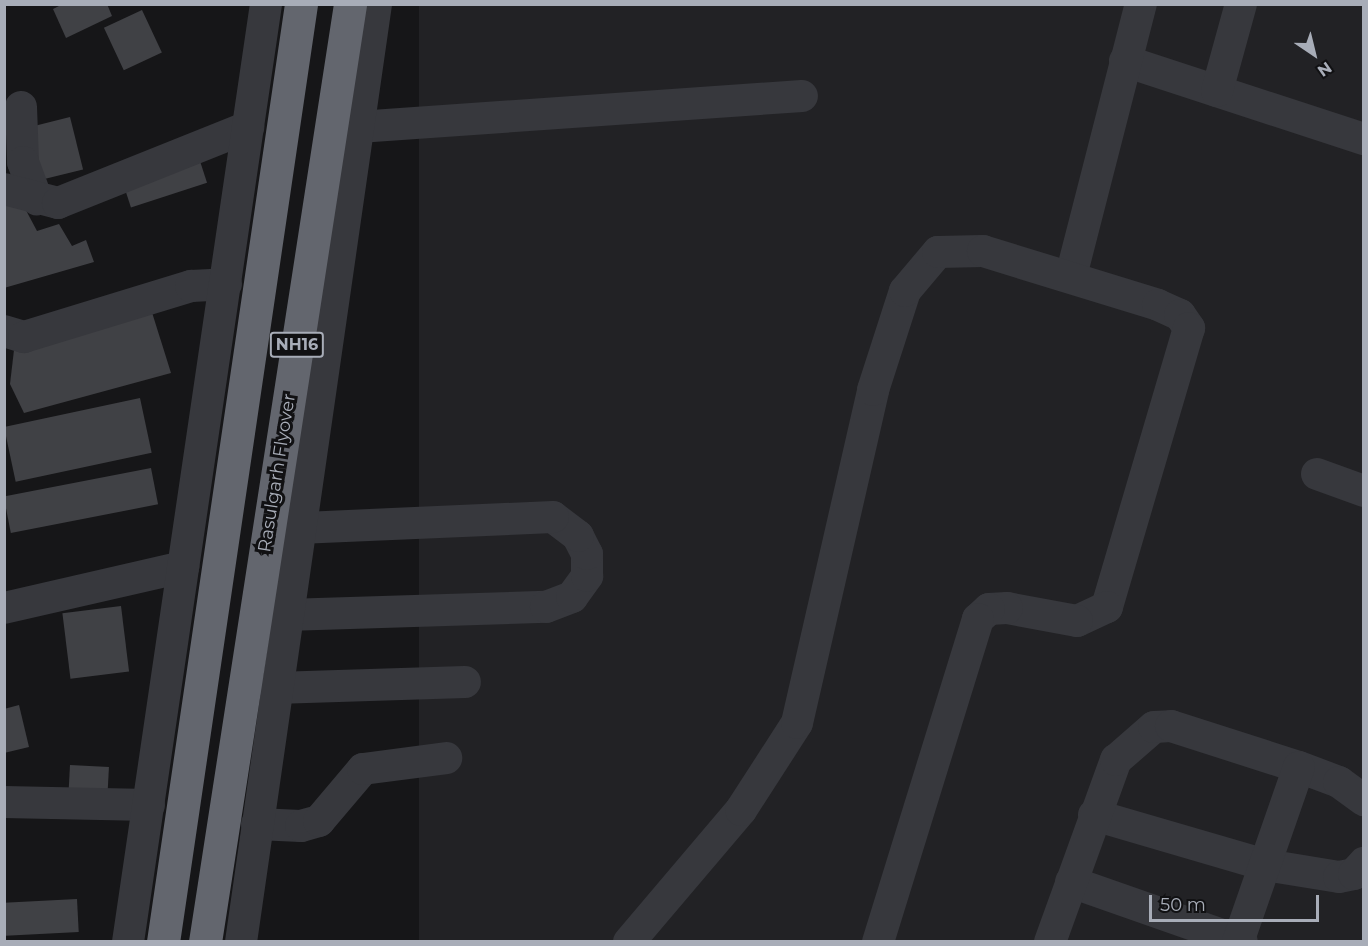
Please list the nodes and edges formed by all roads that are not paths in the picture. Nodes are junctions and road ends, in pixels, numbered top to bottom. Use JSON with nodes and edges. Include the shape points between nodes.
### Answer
{"nodes":[{"id":1,"x":266,"y":4,"type":"edge"},
{"id":2,"x":301,"y":4,"type":"edge"},
{"id":3,"x":350,"y":4,"type":"edge"},
{"id":4,"x":376,"y":4,"type":"edge"},
{"id":5,"x":1141,"y":4,"type":"edge"},
{"id":6,"x":1241,"y":4,"type":"edge"},
{"id":7,"x":1125,"y":61,"type":"junction"},
{"id":8,"x":1217,"y":91,"type":"junction"},
{"id":9,"x":802,"y":96,"type":"dead end"},
{"id":10,"x":21,"y":107,"type":"dead end"},
{"id":11,"x":248,"y":127,"type":"junction"},
{"id":12,"x":358,"y":127,"type":"junction"},
{"id":13,"x":1364,"y":139,"type":"edge"},
{"id":14,"x":4,"y":189,"type":"edge"},
{"id":15,"x":37,"y":200,"type":"junction"},
{"id":16,"x":1071,"y":276,"type":"junction"},
{"id":17,"x":226,"y":284,"type":"junction"},
{"id":18,"x":4,"y":331,"type":"edge"},
{"id":19,"x":1317,"y":474,"type":"dead end"},
{"id":20,"x":1364,"y":491,"type":"edge"},
{"id":21,"x":298,"y":528,"type":"junction"},
{"id":22,"x":183,"y":567,"type":"junction"},
{"id":23,"x":4,"y":608,"type":"edge"},
{"id":24,"x":285,"y":615,"type":"junction"},
{"id":25,"x":465,"y":682,"type":"dead end"},
{"id":26,"x":260,"y":686,"type":"junction"},
{"id":27,"x":446,"y":758,"type":"dead end"},
{"id":28,"x":1299,"y":767,"type":"junction"},
{"id":29,"x":1364,"y":800,"type":"edge"},
{"id":30,"x":4,"y":802,"type":"edge"},
{"id":31,"x":149,"y":805,"type":"junction"},
{"id":32,"x":1094,"y":815,"type":"junction"},
{"id":33,"x":257,"y":824,"type":"junction"},
{"id":34,"x":1364,"y":863,"type":"edge"},
{"id":35,"x":1265,"y":865,"type":"junction"},
{"id":36,"x":1071,"y":882,"type":"junction"},
{"id":37,"x":1240,"y":941,"type":"edge"},
{"id":38,"x":128,"y":942,"type":"edge"},
{"id":39,"x":163,"y":942,"type":"edge"},
{"id":40,"x":205,"y":942,"type":"edge"},
{"id":41,"x":241,"y":942,"type":"edge"},
{"id":42,"x":629,"y":942,"type":"edge"},
{"id":43,"x":879,"y":942,"type":"edge"},
{"id":44,"x":1050,"y":942,"type":"edge"}],
"edges":[{"from":1,"to":11,"type":"street"},
{"from":2,"to":39,"type":"highway","number":"NH16","via":[[220,544],[206,676]]},
{"from":3,"to":26,"type":"highway","name":"Rasulgarh Flyover","number":"NH16"},
{"from":4,"to":12,"type":"street"},
{"from":5,"to":7,"type":"street"},
{"from":6,"to":8,"type":"street"},
{"from":7,"to":8,"type":"street"},
{"from":7,"to":16,"type":"street"},
{"from":8,"to":13,"type":"street"},
{"from":9,"to":12,"type":"street"},
{"from":10,"to":15,"type":"street","via":[[23,162]]},
{"from":11,"to":15,"type":"street","via":[[58,203]]},
{"from":11,"to":17,"type":"street"},
{"from":12,"to":21,"type":"street"},
{"from":14,"to":15,"type":"street"},
{"from":16,"to":42,"type":"street","via":[[955,248],[925,262],[905,291],[873,390],[797,723],[741,810]]},
{"from":16,"to":43,"type":"street","via":[[1158,304],[1180,315],[1189,328],[1116,589],[1097,615],[1077,621],[1007,608],[989,609],[978,619]]},
{"from":17,"to":18,"type":"street","via":[[191,286],[24,337]]},
{"from":17,"to":22,"type":"street"},
{"from":19,"to":20,"type":"street"},
{"from":21,"to":24,"type":"street"},
{"from":21,"to":24,"type":"street","via":[[553,518],[578,536],[587,554],[587,576],[572,597],[546,608]]},
{"from":22,"to":23,"type":"street"},
{"from":22,"to":31,"type":"street"},
{"from":24,"to":26,"type":"street"},
{"from":25,"to":26,"type":"street"},
{"from":26,"to":33,"type":"street"},
{"from":26,"to":40,"type":"highway","name":"Rasulgarh Flyover","number":"NH16"},
{"from":27,"to":33,"type":"street","via":[[363,769],[319,821],[301,826]]},
{"from":28,"to":29,"type":"street","via":[[1339,782]]},
{"from":28,"to":32,"type":"street","via":[[1171,726],[1154,727],[1116,760]]},
{"from":28,"to":35,"type":"street"},
{"from":30,"to":31,"type":"street"},
{"from":31,"to":38,"type":"street"},
{"from":32,"to":35,"type":"street"},
{"from":32,"to":36,"type":"street"},
{"from":33,"to":41,"type":"street"},
{"from":34,"to":35,"type":"street","via":[[1354,874],[1339,878]]},
{"from":35,"to":37,"type":"street"},
{"from":36,"to":37,"type":"street"},
{"from":36,"to":44,"type":"street"}]}
